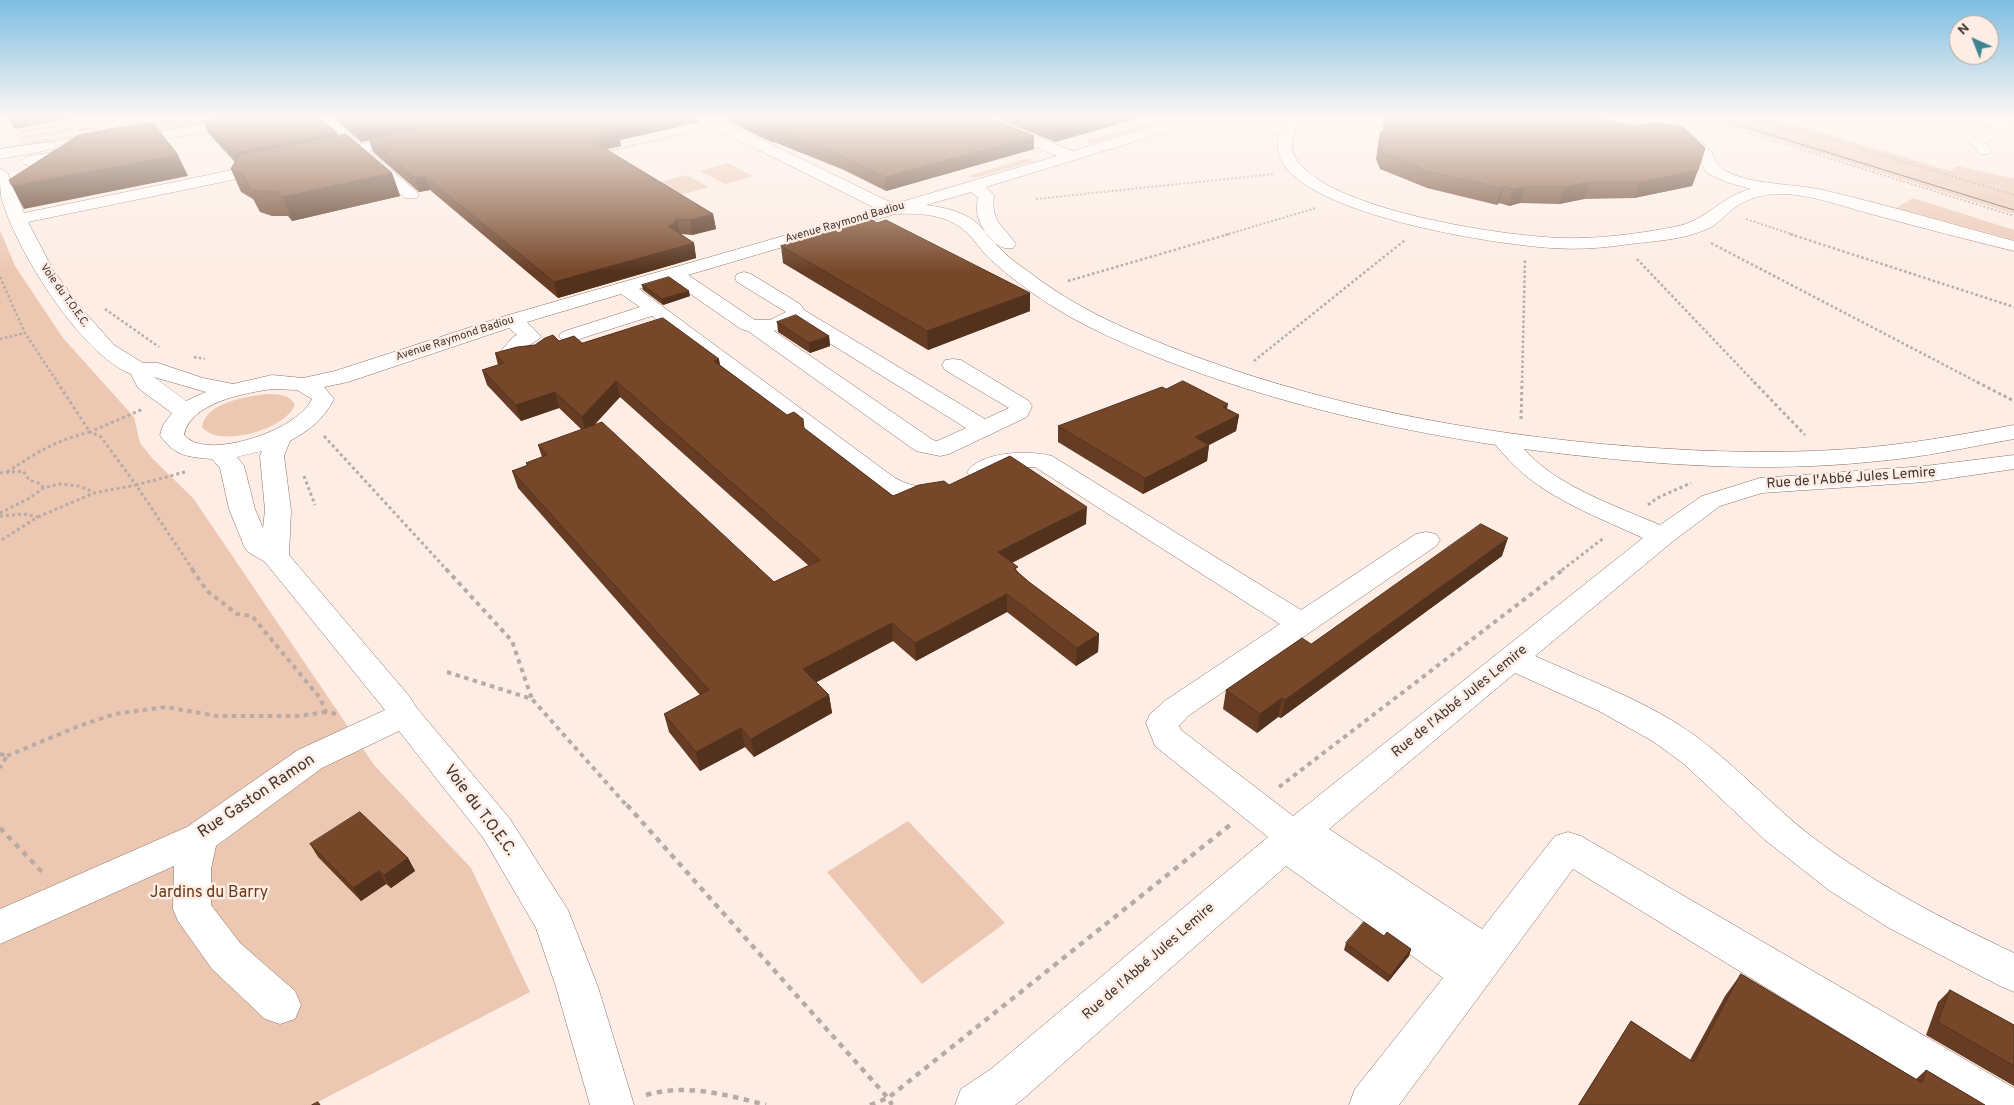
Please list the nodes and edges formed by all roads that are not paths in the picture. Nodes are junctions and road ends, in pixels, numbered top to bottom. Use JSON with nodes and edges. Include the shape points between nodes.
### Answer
{"nodes":[{"id":1,"x":263,"y":169,"type":"edge"},
{"id":2,"x":379,"y":169,"type":"edge"},
{"id":3,"x":809,"y":169,"type":"edge"},
{"id":4,"x":1031,"y":169,"type":"edge"},
{"id":5,"x":1296,"y":169,"type":"edge"},
{"id":6,"x":1711,"y":169,"type":"edge"},
{"id":7,"x":0,"y":174,"type":"edge"},
{"id":8,"x":973,"y":186,"type":"junction"},
{"id":9,"x":1772,"y":189,"type":"junction"},
{"id":10,"x":411,"y":195,"type":"edge"},
{"id":11,"x":891,"y":209,"type":"junction"},
{"id":12,"x":17,"y":218,"type":"junction"},
{"id":13,"x":2014,"y":246,"type":"edge"},
{"id":14,"x":668,"y":275,"type":"junction"},
{"id":15,"x":744,"y":278,"type":"dead end"},
{"id":16,"x":625,"y":289,"type":"junction"},
{"id":17,"x":654,"y":309,"type":"junction"},
{"id":18,"x":797,"y":314,"type":"junction"},
{"id":19,"x":756,"y":328,"type":"junction"},
{"id":20,"x":536,"y":336,"type":"junction"},
{"id":21,"x":953,"y":365,"type":"dead end"},
{"id":22,"x":140,"y":370,"type":"junction"},
{"id":23,"x":305,"y":384,"type":"junction"},
{"id":24,"x":232,"y":390,"type":"junction"},
{"id":25,"x":323,"y":399,"type":"junction"},
{"id":26,"x":186,"y":412,"type":"junction"},
{"id":27,"x":985,"y":429,"type":"junction"},
{"id":28,"x":2014,"y":432,"type":"edge"},
{"id":29,"x":1509,"y":436,"type":"junction"},
{"id":30,"x":280,"y":437,"type":"junction"},
{"id":31,"x":218,"y":451,"type":"junction"},
{"id":32,"x":2014,"y":462,"type":"edge"},
{"id":33,"x":1662,"y":536,"type":"junction"},
{"id":34,"x":1426,"y":540,"type":"dead end"},
{"id":35,"x":276,"y":556,"type":"junction"},
{"id":36,"x":1302,"y":624,"type":"junction"},
{"id":37,"x":1513,"y":659,"type":"junction"},
{"id":38,"x":404,"y":715,"type":"junction"},
{"id":39,"x":1294,"y":837,"type":"junction"},
{"id":40,"x":200,"y":838,"type":"junction"},
{"id":41,"x":0,"y":926,"type":"edge"},
{"id":42,"x":1478,"y":964,"type":"junction"},
{"id":43,"x":2014,"y":973,"type":"edge"},
{"id":44,"x":280,"y":1005,"type":"dead end"},
{"id":45,"x":612,"y":1105,"type":"edge"},
{"id":46,"x":977,"y":1105,"type":"edge"},
{"id":47,"x":1371,"y":1105,"type":"edge"},
{"id":48,"x":2000,"y":1105,"type":"edge"}],
"edges":[{"from":1,"to":12,"type":"street"},
{"from":2,"to":10,"type":"street"},
{"from":3,"to":11,"type":"street"},
{"from":4,"to":8,"type":"street","name":"Avenue Raymond Badiou"},
{"from":5,"to":9,"type":"street","via":[[1315,184],[1347,199],[1425,224],[1482,236],[1567,243],[1618,240],[1686,230],[1704,224],[1733,202],[1755,192]]},
{"from":6,"to":9,"type":"street","via":[[1732,179]]},
{"from":7,"to":12,"type":"street","name":"Voie du T.O.E.C."},
{"from":8,"to":11,"type":"street","name":"Avenue Raymond Badiou"},
{"from":8,"to":29,"type":"street","via":[[986,195],[984,206],[991,226],[1018,255],[1059,285],[1145,332],[1203,354],[1334,394]]},
{"from":9,"to":13,"type":"street","via":[[1838,200]]},
{"from":11,"to":14,"type":"street","name":"Avenue Raymond Badiou","via":[[708,255]]},
{"from":11,"to":29,"type":"street","via":[[918,208],[961,221],[1023,277],[1064,304],[1109,328],[1198,365],[1281,393],[1371,416],[1458,433]]},
{"from":12,"to":22,"type":"street","name":"Voie du T.O.E.C.","via":[[44,271],[74,313],[107,349]]},
{"from":14,"to":16,"type":"street","name":"Avenue Raymond Badiou"},
{"from":14,"to":19,"type":"street"},
{"from":15,"to":18,"type":"street","via":[[793,308]]},
{"from":16,"to":17,"type":"street"},
{"from":16,"to":20,"type":"street","name":"Avenue Raymond Badiou"},
{"from":17,"to":20,"type":"street"},
{"from":17,"to":36,"type":"street","via":[[886,483],[903,492],[938,491],[1003,461],[1017,458],[1043,461]]},
{"from":18,"to":19,"type":"street","via":[[767,327]]},
{"from":18,"to":27,"type":"street"},
{"from":19,"to":27,"type":"street","via":[[925,446],[940,449]]},
{"from":20,"to":23,"type":"street","name":"Avenue Raymond Badiou"},
{"from":20,"to":25,"type":"street","name":"Avenue Raymond Badiou","via":[[440,348],[347,384]]},
{"from":21,"to":27,"type":"street","via":[[1021,406],[1019,412]]},
{"from":22,"to":24,"type":"street","name":"Voie du T.O.E.C.","via":[[158,370],[199,384]]},
{"from":22,"to":26,"type":"street","name":"Voie du T.O.E.C.","via":[[146,382]]},
{"from":23,"to":24,"type":"street","name":"Avenue Raymond Badiou","via":[[272,382]]},
{"from":23,"to":25,"type":"street","via":[[318,390]]},
{"from":24,"to":26,"type":"street"},
{"from":25,"to":30,"type":"street","via":[[312,418]]},
{"from":26,"to":31,"type":"street","via":[[175,424],[172,435],[179,444],[196,450]]},
{"from":28,"to":29,"type":"street","via":[[1880,454],[1726,458],[1667,456]]},
{"from":29,"to":33,"type":"street","via":[[1519,459],[1536,473],[1569,493]]},
{"from":30,"to":31,"type":"street"},
{"from":30,"to":35,"type":"street","via":[[272,456],[278,510]]},
{"from":31,"to":35,"type":"street","name":"Voie du T.O.E.C.","via":[[232,466],[242,509],[258,546]]},
{"from":32,"to":33,"type":"street","name":"Rue de l'Abbé Jules Lemire","via":[[1924,474],[1760,486],[1711,500]]},
{"from":33,"to":37,"type":"street","name":"Rue de l'Abbé Jules Lemire"},
{"from":34,"to":36,"type":"street"},
{"from":35,"to":38,"type":"street","name":"Voie du T.O.E.C."},
{"from":36,"to":39,"type":"street","via":[[1177,708],[1162,723],[1167,738]]},
{"from":37,"to":39,"type":"street","name":"Rue de l'Abbé Jules Lemire"},
{"from":37,"to":43,"type":"street","via":[[1612,704],[1668,734],[1701,759],[1776,829],[1828,869],[1922,927]]},
{"from":38,"to":40,"type":"street","name":"Rue Gaston Ramon","via":[[310,759]]},
{"from":38,"to":45,"type":"street","name":"Voie du T.O.E.C.","via":[[497,829],[554,922]]},
{"from":39,"to":42,"type":"street"},
{"from":39,"to":46,"type":"street","name":"Rue de l'Abbé Jules Lemire","via":[[1007,1084]]},
{"from":40,"to":41,"type":"street","name":"Rue Gaston Ramon"},
{"from":40,"to":44,"type":"street","via":[[192,869],[192,909],[226,956]]},
{"from":42,"to":47,"type":"street"},
{"from":42,"to":48,"type":"street","via":[[1568,847]]}]}
